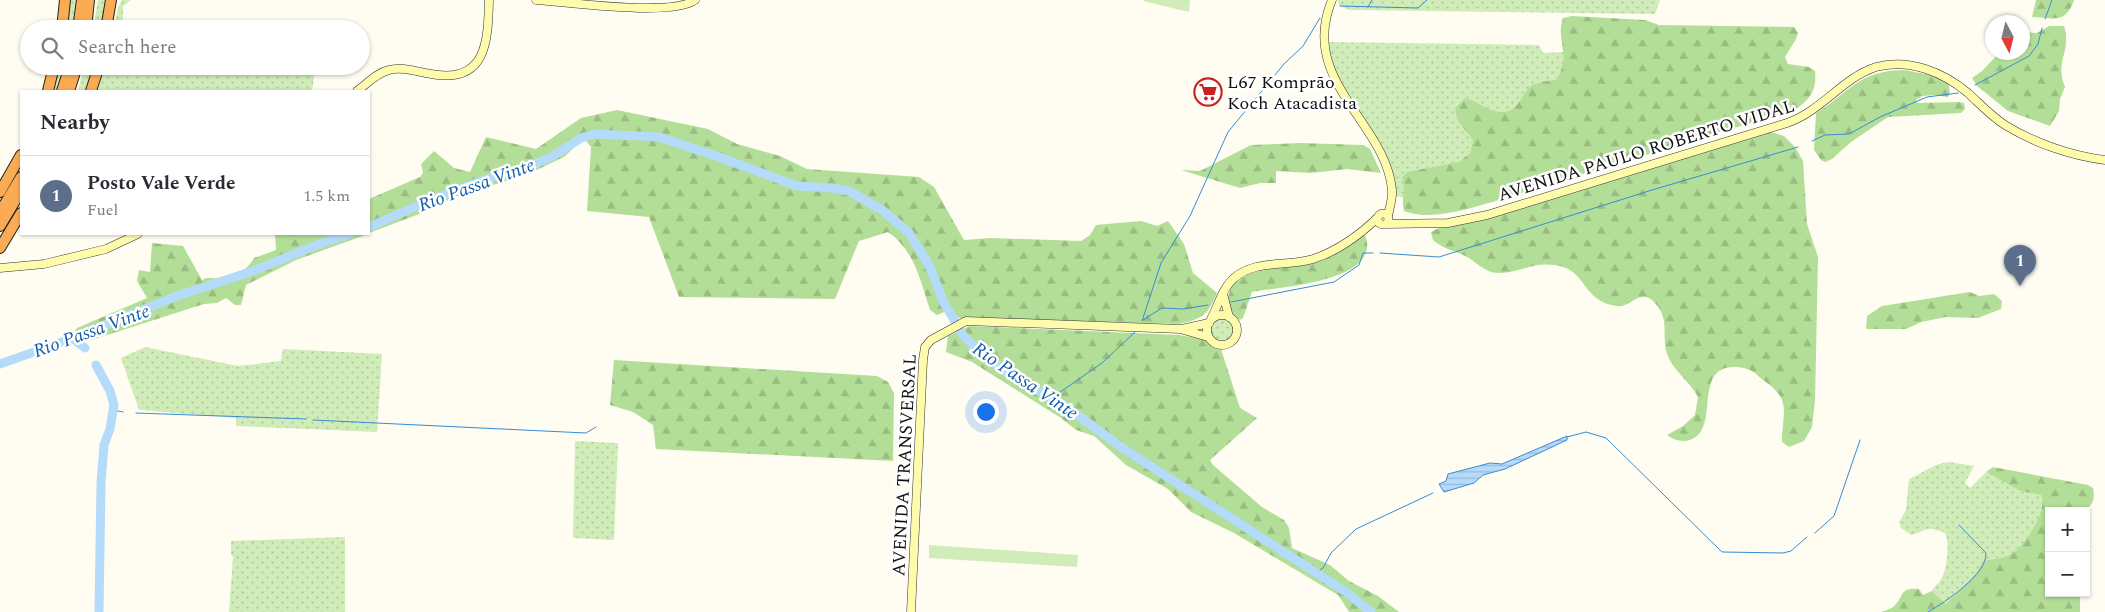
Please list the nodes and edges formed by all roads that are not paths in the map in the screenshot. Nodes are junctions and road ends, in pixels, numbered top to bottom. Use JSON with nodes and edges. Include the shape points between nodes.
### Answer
{"nodes":[{"id":1,"x":65,"y":0,"type":"edge"},
{"id":2,"x":82,"y":0,"type":"edge"},
{"id":3,"x":89,"y":0,"type":"edge"},
{"id":4,"x":489,"y":0,"type":"edge"},
{"id":5,"x":536,"y":0,"type":"edge"},
{"id":6,"x":695,"y":0,"type":"edge"},
{"id":7,"x":1332,"y":0,"type":"edge"},
{"id":8,"x":112,"y":1,"type":"edge"},
{"id":9,"x":63,"y":20,"type":"edge"},
{"id":10,"x":79,"y":20,"type":"edge"},
{"id":11,"x":87,"y":20,"type":"edge"},
{"id":12,"x":108,"y":20,"type":"edge"},
{"id":13,"x":52,"y":75,"type":"edge"},
{"id":14,"x":67,"y":75,"type":"edge"},
{"id":15,"x":75,"y":75,"type":"edge"},
{"id":16,"x":96,"y":75,"type":"edge"},
{"id":17,"x":48,"y":90,"type":"edge"},
{"id":18,"x":62,"y":90,"type":"edge"},
{"id":19,"x":71,"y":90,"type":"edge"},
{"id":20,"x":91,"y":90,"type":"edge"},
{"id":21,"x":358,"y":90,"type":"edge"},
{"id":22,"x":20,"y":157,"type":"edge"},
{"id":23,"x":2105,"y":160,"type":"edge"},
{"id":24,"x":20,"y":164,"type":"edge"},
{"id":25,"x":20,"y":179,"type":"edge"},
{"id":26,"x":3,"y":188,"type":"edge"},
{"id":27,"x":20,"y":193,"type":"edge"},
{"id":28,"x":0,"y":212,"type":"edge"},
{"id":29,"x":20,"y":215,"type":"edge"},
{"id":30,"x":1383,"y":219,"type":"junction"},
{"id":31,"x":0,"y":226,"type":"edge"},
{"id":32,"x":136,"y":235,"type":"edge"},
{"id":33,"x":0,"y":248,"type":"edge"},
{"id":34,"x":0,"y":268,"type":"edge"},
{"id":35,"x":1223,"y":294,"type":"junction"},
{"id":36,"x":1229,"y":317,"type":"junction"},
{"id":37,"x":1210,"y":321,"type":"junction"},
{"id":38,"x":1180,"y":330,"type":"junction"},
{"id":39,"x":1208,"y":337,"type":"junction"},
{"id":40,"x":911,"y":612,"type":"edge"}],
"edges":[{"from":1,"to":9,"type":"highway"},
{"from":2,"to":10,"type":"highway"},
{"from":3,"to":11,"type":"highway"},
{"from":4,"to":21,"type":"main road","via":[[486,44],[468,71],[444,76],[390,69],[376,75]]},
{"from":5,"to":6,"type":"main road","via":[[657,8],[681,6]]},
{"from":7,"to":30,"type":"main road","via":[[1324,35],[1329,63],[1335,80],[1383,162],[1392,188],[1391,202]]},
{"from":8,"to":12,"type":"highway"},
{"from":13,"to":17,"type":"highway"},
{"from":14,"to":18,"type":"highway"},
{"from":15,"to":19,"type":"highway"},
{"from":16,"to":20,"type":"highway"},
{"from":22,"to":26,"type":"highway"},
{"from":23,"to":30,"type":"main road","name":"AVENIDA PAULO ROBERTO VIDAL","via":[[2072,153],[2017,132],[1997,120],[1966,91],[1932,71],[1915,66],[1884,66],[1860,75],[1811,113],[1787,123],[1487,215],[1448,223]]},
{"from":24,"to":26,"type":"highway"},
{"from":25,"to":28,"type":"highway"},
{"from":27,"to":31,"type":"highway"},
{"from":29,"to":33,"type":"highway"},
{"from":30,"to":35,"type":"main road","via":[[1314,259],[1266,265],[1243,272],[1232,280]]},
{"from":32,"to":34,"type":"main road","via":[[106,249],[44,264]]},
{"from":35,"to":36,"type":"main road"},
{"from":35,"to":37,"type":"main road"},
{"from":36,"to":37,"type":"main road","via":[[1220,315]]},
{"from":36,"to":39,"type":"main road","via":[[1237,329],[1230,342],[1216,344]]},
{"from":37,"to":38,"type":"main road"},
{"from":37,"to":39,"type":"main road"},
{"from":38,"to":39,"type":"main road"},
{"from":38,"to":40,"type":"main road","name":"AVENIDA TRANSVERSAL","via":[[966,321],[931,340],[924,352]]}]}
